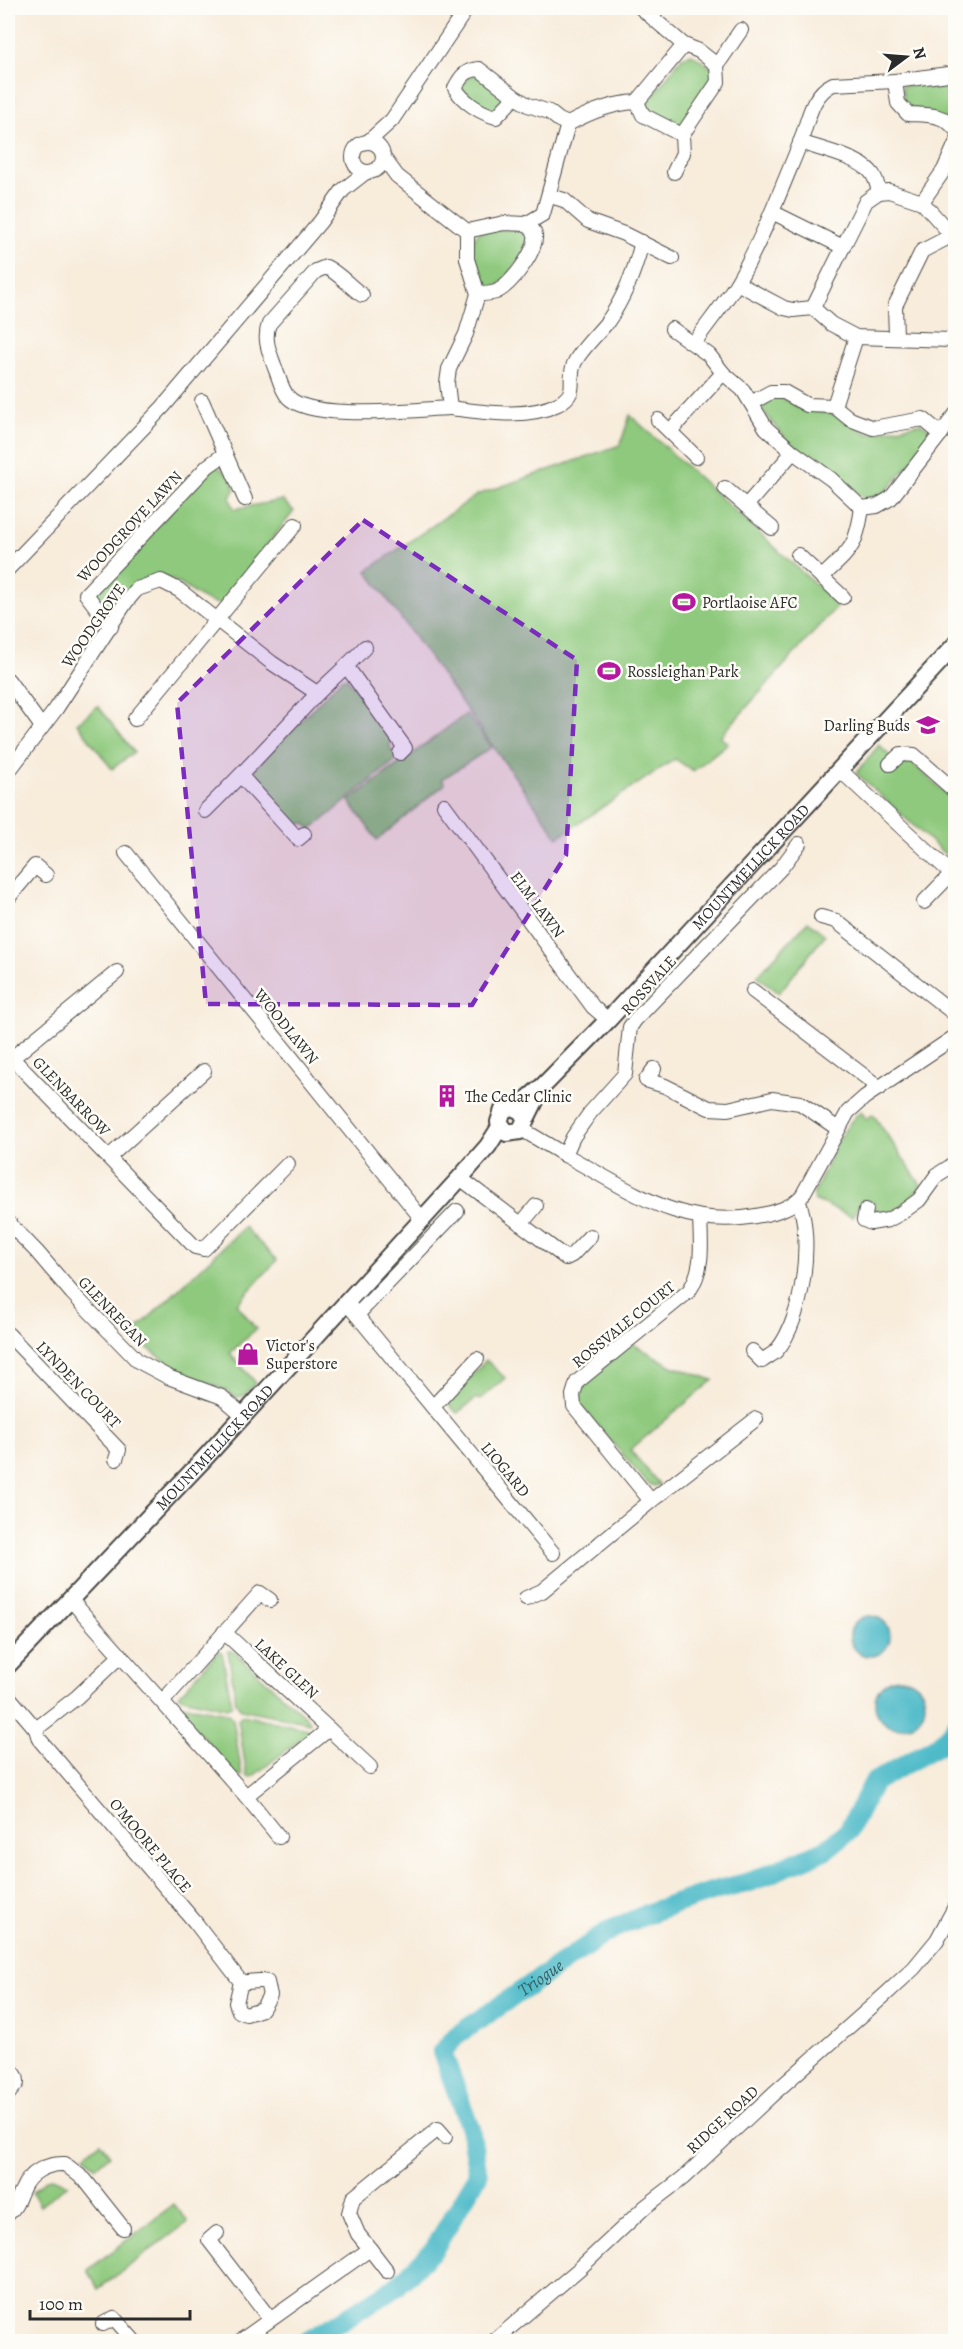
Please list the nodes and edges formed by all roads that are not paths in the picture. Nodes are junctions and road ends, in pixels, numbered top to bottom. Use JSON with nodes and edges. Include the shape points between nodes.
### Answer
{"nodes":[{"id":1,"x":467,"y":8,"type":"edge"},
{"id":2,"x":641,"y":8,"type":"edge"},
{"id":3,"x":741,"y":30,"type":"dead end"},
{"id":4,"x":684,"y":45,"type":"junction"},
{"id":5,"x":717,"y":65,"type":"junction"},
{"id":6,"x":956,"y":74,"type":"edge"},
{"id":7,"x":895,"y":81,"type":"junction"},
{"id":8,"x":515,"y":97,"type":"dead end"},
{"id":9,"x":637,"y":102,"type":"junction"},
{"id":10,"x":392,"y":120,"type":"junction"},
{"id":11,"x":568,"y":124,"type":"junction"},
{"id":12,"x":956,"y":129,"type":"edge"},
{"id":13,"x":682,"y":135,"type":"junction"},
{"id":14,"x":369,"y":141,"type":"junction"},
{"id":15,"x":800,"y":142,"type":"junction"},
{"id":16,"x":956,"y":143,"type":"edge"},
{"id":17,"x":382,"y":154,"type":"junction"},
{"id":18,"x":354,"y":163,"type":"junction"},
{"id":19,"x":371,"y":171,"type":"junction"},
{"id":20,"x":674,"y":172,"type":"dead end"},
{"id":21,"x":397,"y":176,"type":"junction"},
{"id":22,"x":343,"y":190,"type":"junction"},
{"id":23,"x":879,"y":192,"type":"junction"},
{"id":24,"x":550,"y":196,"type":"junction"},
{"id":25,"x":922,"y":202,"type":"junction"},
{"id":26,"x":772,"y":212,"type":"junction"},
{"id":27,"x":526,"y":224,"type":"junction"},
{"id":28,"x":468,"y":231,"type":"junction"},
{"id":29,"x":953,"y":238,"type":"edge"},
{"id":30,"x":642,"y":242,"type":"junction"},
{"id":31,"x":843,"y":247,"type":"junction"},
{"id":32,"x":672,"y":258,"type":"dead end"},
{"id":33,"x":737,"y":283,"type":"junction"},
{"id":34,"x":478,"y":294,"type":"junction"},
{"id":35,"x":362,"y":295,"type":"dead end"},
{"id":36,"x":813,"y":308,"type":"junction"},
{"id":37,"x":672,"y":329,"type":"dead end"},
{"id":38,"x":856,"y":337,"type":"junction"},
{"id":39,"x":896,"y":337,"type":"junction"},
{"id":40,"x":956,"y":342,"type":"edge"},
{"id":41,"x":694,"y":343,"type":"junction"},
{"id":42,"x":723,"y":373,"type":"junction"},
{"id":43,"x":202,"y":401,"type":"dead end"},
{"id":44,"x":751,"y":403,"type":"junction"},
{"id":45,"x":834,"y":405,"type":"junction"},
{"id":46,"x":450,"y":408,"type":"junction"},
{"id":47,"x":956,"y":414,"type":"edge"},
{"id":48,"x":658,"y":420,"type":"dead end"},
{"id":49,"x":670,"y":431,"type":"junction"},
{"id":50,"x":941,"y":434,"type":"junction"},
{"id":51,"x":793,"y":452,"type":"junction"},
{"id":52,"x":225,"y":454,"type":"junction"},
{"id":53,"x":696,"y":457,"type":"dead end"},
{"id":54,"x":725,"y":488,"type":"dead end"},
{"id":55,"x":245,"y":500,"type":"dead end"},
{"id":56,"x":746,"y":506,"type":"junction"},
{"id":57,"x":862,"y":508,"type":"junction"},
{"id":58,"x":295,"y":525,"type":"dead end"},
{"id":59,"x":772,"y":528,"type":"dead end"},
{"id":60,"x":798,"y":555,"type":"dead end"},
{"id":61,"x":8,"y":569,"type":"edge"},
{"id":62,"x":822,"y":577,"type":"junction"},
{"id":63,"x":843,"y":597,"type":"dead end"},
{"id":64,"x":217,"y":620,"type":"junction"},
{"id":65,"x":111,"y":627,"type":"junction"},
{"id":66,"x":956,"y":644,"type":"edge"},
{"id":67,"x":365,"y":647,"type":"dead end"},
{"id":68,"x":347,"y":667,"type":"junction"},
{"id":69,"x":8,"y":680,"type":"edge"},
{"id":70,"x":317,"y":693,"type":"junction"},
{"id":71,"x":135,"y":719,"type":"dead end"},
{"id":72,"x":42,"y":727,"type":"junction"},
{"id":73,"x":400,"y":753,"type":"dead end"},
{"id":74,"x":890,"y":764,"type":"dead end"},
{"id":75,"x":840,"y":770,"type":"junction"},
{"id":76,"x":8,"y":772,"type":"edge"},
{"id":77,"x":241,"y":776,"type":"junction"},
{"id":78,"x":956,"y":792,"type":"edge"},
{"id":79,"x":444,"y":805,"type":"dead end"},
{"id":80,"x":205,"y":811,"type":"dead end"},
{"id":81,"x":304,"y":834,"type":"dead end"},
{"id":82,"x":799,"y":844,"type":"dead end"},
{"id":83,"x":126,"y":853,"type":"dead end"},
{"id":84,"x":953,"y":871,"type":"edge"},
{"id":85,"x":46,"y":875,"type":"dead end"},
{"id":86,"x":8,"y":898,"type":"edge"},
{"id":87,"x":924,"y":902,"type":"dead end"},
{"id":88,"x":821,"y":917,"type":"dead end"},
{"id":89,"x":118,"y":973,"type":"dead end"},
{"id":90,"x":753,"y":990,"type":"dead end"},
{"id":91,"x":956,"y":1015,"type":"edge"},
{"id":92,"x":608,"y":1020,"type":"junction"},
{"id":93,"x":956,"y":1036,"type":"edge"},
{"id":94,"x":10,"y":1056,"type":"edge"},
{"id":95,"x":654,"y":1069,"type":"dead end"},
{"id":96,"x":205,"y":1071,"type":"dead end"},
{"id":97,"x":880,"y":1088,"type":"junction"},
{"id":98,"x":515,"y":1123,"type":"junction"},
{"id":99,"x":837,"y":1128,"type":"junction"},
{"id":100,"x":565,"y":1155,"type":"junction"},
{"id":101,"x":109,"y":1156,"type":"junction"},
{"id":102,"x":288,"y":1163,"type":"dead end"},
{"id":103,"x":956,"y":1163,"type":"edge"},
{"id":104,"x":460,"y":1178,"type":"junction"},
{"id":105,"x":798,"y":1200,"type":"junction"},
{"id":106,"x":536,"y":1206,"type":"dead end"},
{"id":107,"x":866,"y":1210,"type":"dead end"},
{"id":108,"x":457,"y":1211,"type":"dead end"},
{"id":109,"x":700,"y":1218,"type":"junction"},
{"id":110,"x":422,"y":1219,"type":"junction"},
{"id":111,"x":8,"y":1222,"type":"edge"},
{"id":112,"x":521,"y":1224,"type":"junction"},
{"id":113,"x":591,"y":1236,"type":"dead end"},
{"id":114,"x":346,"y":1302,"type":"junction"},
{"id":115,"x":357,"y":1315,"type":"junction"},
{"id":116,"x":8,"y":1334,"type":"edge"},
{"id":117,"x":752,"y":1351,"type":"dead end"},
{"id":118,"x":477,"y":1359,"type":"dead end"},
{"id":119,"x":433,"y":1407,"type":"junction"},
{"id":120,"x":243,"y":1415,"type":"junction"},
{"id":121,"x":756,"y":1419,"type":"dead end"},
{"id":122,"x":116,"y":1459,"type":"dead end"},
{"id":123,"x":651,"y":1501,"type":"junction"},
{"id":124,"x":553,"y":1553,"type":"dead end"},
{"id":125,"x":526,"y":1598,"type":"dead end"},
{"id":126,"x":70,"y":1599,"type":"junction"},
{"id":127,"x":270,"y":1600,"type":"dead end"},
{"id":128,"x":224,"y":1632,"type":"junction"},
{"id":129,"x":122,"y":1655,"type":"junction"},
{"id":130,"x":8,"y":1665,"type":"edge"},
{"id":131,"x":8,"y":1696,"type":"edge"},
{"id":132,"x":163,"y":1701,"type":"junction"},
{"id":133,"x":36,"y":1729,"type":"junction"},
{"id":134,"x":329,"y":1729,"type":"junction"},
{"id":135,"x":370,"y":1767,"type":"dead end"},
{"id":136,"x":246,"y":1796,"type":"junction"},
{"id":137,"x":279,"y":1837,"type":"dead end"},
{"id":138,"x":956,"y":1905,"type":"edge"},
{"id":139,"x":241,"y":1982,"type":"dead end"},
{"id":140,"x":8,"y":2069,"type":"edge"},
{"id":141,"x":8,"y":2094,"type":"edge"},
{"id":142,"x":445,"y":2137,"type":"dead end"},
{"id":143,"x":8,"y":2214,"type":"edge"},
{"id":144,"x":123,"y":2228,"type":"dead end"},
{"id":145,"x":217,"y":2233,"type":"dead end"},
{"id":146,"x":370,"y":2249,"type":"junction"},
{"id":147,"x":387,"y":2271,"type":"dead end"},
{"id":148,"x":270,"y":2319,"type":"junction"},
{"id":149,"x":103,"y":2324,"type":"dead end"},
{"id":150,"x":135,"y":2342,"type":"edge"},
{"id":151,"x":239,"y":2342,"type":"edge"},
{"id":152,"x":493,"y":2342,"type":"edge"}],
"edges":[{"from":1,"to":10,"type":"street"},
{"from":2,"to":4,"type":"street"},
{"from":3,"to":5,"type":"street"},
{"from":4,"to":5,"type":"street"},
{"from":4,"to":9,"type":"street"},
{"from":5,"to":13,"type":"street","via":[[718,82]]},
{"from":6,"to":7,"type":"street"},
{"from":7,"to":12,"type":"street","via":[[898,103],[908,114],[936,115]]},
{"from":7,"to":15,"type":"street","via":[[833,84],[824,88],[812,105]]},
{"from":8,"to":11,"type":"street"},
{"from":9,"to":11,"type":"street","via":[[587,113]]},
{"from":9,"to":13,"type":"street","via":[[643,115]]},
{"from":10,"to":14,"type":"street"},
{"from":10,"to":17,"type":"street"},
{"from":11,"to":24,"type":"street"},
{"from":13,"to":20,"type":"street","via":[[683,153]]},
{"from":14,"to":17,"type":"street"},
{"from":14,"to":18,"type":"street","via":[[354,150]]},
{"from":15,"to":23,"type":"street","via":[[860,163],[877,181]]},
{"from":15,"to":26,"type":"street"},
{"from":16,"to":25,"type":"street","via":[[944,170]]},
{"from":17,"to":19,"type":"street","via":[[382,162]]},
{"from":17,"to":21,"type":"street"},
{"from":18,"to":19,"type":"street"},
{"from":18,"to":22,"type":"street"},
{"from":19,"to":21,"type":"street"},
{"from":19,"to":22,"type":"street"},
{"from":21,"to":28,"type":"street"},
{"from":22,"to":61,"type":"street","via":[[163,407]]},
{"from":23,"to":25,"type":"street","via":[[889,191]]},
{"from":23,"to":31,"type":"street","via":[[866,201]]},
{"from":24,"to":27,"type":"street","via":[[543,214]]},
{"from":24,"to":30,"type":"street","via":[[564,200],[588,221]]},
{"from":25,"to":29,"type":"street"},
{"from":26,"to":31,"type":"street"},
{"from":26,"to":33,"type":"street"},
{"from":27,"to":28,"type":"street","via":[[504,223]]},
{"from":27,"to":34,"type":"street","via":[[535,236],[517,275],[498,291]]},
{"from":28,"to":34,"type":"street","via":[[467,259]]},
{"from":29,"to":39,"type":"street","via":[[922,251],[895,306]]},
{"from":30,"to":32,"type":"street"},
{"from":30,"to":46,"type":"street","via":[[622,299],[574,363],[568,397],[548,408],[515,414]]},
{"from":31,"to":36,"type":"street"},
{"from":33,"to":36,"type":"street","via":[[784,308]]},
{"from":33,"to":41,"type":"street"},
{"from":34,"to":46,"type":"street","via":[[466,334],[449,369]]},
{"from":35,"to":46,"type":"street","via":[[326,267],[316,271],[269,324],[266,343],[289,398],[314,410]]},
{"from":36,"to":38,"type":"street","via":[[831,324]]},
{"from":37,"to":41,"type":"street"},
{"from":38,"to":39,"type":"street"},
{"from":38,"to":45,"type":"street"},
{"from":39,"to":40,"type":"street"},
{"from":41,"to":42,"type":"street"},
{"from":42,"to":44,"type":"street","via":[[743,390]]},
{"from":42,"to":49,"type":"street"},
{"from":43,"to":52,"type":"street"},
{"from":44,"to":45,"type":"street","via":[[771,392],[784,392],[807,405]]},
{"from":44,"to":51,"type":"street","via":[[766,428]]},
{"from":45,"to":50,"type":"street","via":[[850,419],[873,428],[923,419]]},
{"from":47,"to":50,"type":"street"},
{"from":48,"to":49,"type":"street"},
{"from":49,"to":53,"type":"street"},
{"from":50,"to":57,"type":"street","via":[[891,498]]},
{"from":51,"to":56,"type":"street"},
{"from":51,"to":57,"type":"street"},
{"from":52,"to":55,"type":"street"},
{"from":52,"to":65,"type":"street","name":"WOODGROVE LAWN","via":[[208,466],[86,594]]},
{"from":54,"to":56,"type":"street"},
{"from":56,"to":59,"type":"street"},
{"from":57,"to":62,"type":"street","via":[[852,548]]},
{"from":58,"to":64,"type":"street"},
{"from":60,"to":62,"type":"street"},
{"from":62,"to":63,"type":"street"},
{"from":64,"to":65,"type":"street","name":"WOODGROVE","via":[[179,590],[161,582],[137,589]]},
{"from":64,"to":70,"type":"street","name":"WOODGROVE"},
{"from":64,"to":71,"type":"street"},
{"from":65,"to":72,"type":"street","name":"WOODGROVE"},
{"from":66,"to":75,"type":"main road","name":"MOUNTMELLICK ROAD"},
{"from":67,"to":68,"type":"street"},
{"from":68,"to":70,"type":"street"},
{"from":68,"to":73,"type":"street","via":[[405,748]]},
{"from":69,"to":72,"type":"street"},
{"from":70,"to":77,"type":"street"},
{"from":72,"to":76,"type":"street","name":"WOODGROVE"},
{"from":74,"to":78,"type":"street","via":[[901,754],[914,755]]},
{"from":75,"to":84,"type":"street"},
{"from":75,"to":92,"type":"main road","name":"MOUNTMELLICK ROAD"},
{"from":77,"to":80,"type":"street"},
{"from":77,"to":81,"type":"street","via":[[298,839]]},
{"from":79,"to":92,"type":"street","name":"ELM LAWN","via":[[593,1007]]},
{"from":82,"to":100,"type":"street","name":"ROSSVALE","via":[[781,868],[635,1020],[630,1028],[625,1074],[590,1113]]},
{"from":83,"to":110,"type":"street","name":"WOODLAWN"},
{"from":84,"to":87,"type":"street"},
{"from":85,"to":86,"type":"street","via":[[35,866]]},
{"from":88,"to":91,"type":"street","via":[[836,921]]},
{"from":89,"to":94,"type":"street","name":"GLENBARROW"},
{"from":90,"to":97,"type":"street"},
{"from":92,"to":98,"type":"main road","name":"MOUNTMELLICK ROAD","via":[[543,1086]]},
{"from":93,"to":97,"type":"street"},
{"from":94,"to":101,"type":"street","name":"GLENBARROW"},
{"from":95,"to":99,"type":"street","via":[[646,1080],[700,1105],[728,1109],[772,1099],[800,1103]]},
{"from":96,"to":101,"type":"street","name":"GLENBARROW"},
{"from":97,"to":99,"type":"street","via":[[848,1112]]},
{"from":98,"to":100,"type":"street"},
{"from":98,"to":104,"type":"main road","name":"MOUNTMELLICK ROAD"},
{"from":99,"to":105,"type":"street"},
{"from":100,"to":109,"type":"street","via":[[664,1209]]},
{"from":101,"to":102,"type":"street","name":"GLENBARROW","via":[[195,1247],[204,1249]]},
{"from":103,"to":107,"type":"street","via":[[937,1175],[919,1200],[888,1220],[864,1220]]},
{"from":104,"to":110,"type":"main road","name":"MOUNTMELLICK ROAD"},
{"from":104,"to":112,"type":"street"},
{"from":105,"to":109,"type":"street","via":[[777,1211],[738,1220]]},
{"from":105,"to":117,"type":"street","via":[[805,1221],[806,1256],[803,1284],[789,1332],[777,1351],[762,1361]]},
{"from":106,"to":112,"type":"street"},
{"from":108,"to":115,"type":"street"},
{"from":109,"to":123,"type":"street","name":"ROSSVALE COURT","via":[[700,1264],[689,1291],[577,1382],[573,1395],[574,1406]]},
{"from":110,"to":114,"type":"main road","name":"MOUNTMELLICK ROAD"},
{"from":111,"to":120,"type":"street","name":"GLENREGAN","via":[[138,1361],[222,1397]]},
{"from":112,"to":113,"type":"street","via":[[566,1258]]},
{"from":114,"to":115,"type":"street","name":"LIOGARD"},
{"from":114,"to":120,"type":"main road","name":"MOUNTMELLICK ROAD"},
{"from":115,"to":119,"type":"street","name":"LIOGARD"},
{"from":116,"to":122,"type":"street","name":"LYNDEN COURT","via":[[119,1450]]},
{"from":118,"to":119,"type":"street"},
{"from":119,"to":124,"type":"street","name":"LIOGARD"},
{"from":120,"to":126,"type":"main road","name":"MOUNTMELLICK ROAD"},
{"from":121,"to":123,"type":"street"},
{"from":123,"to":125,"type":"street","via":[[542,1591]]},
{"from":126,"to":129,"type":"street"},
{"from":126,"to":130,"type":"main road","name":"MOUNTMELLICK ROAD"},
{"from":127,"to":128,"type":"street","via":[[260,1593]]},
{"from":128,"to":132,"type":"street"},
{"from":128,"to":134,"type":"street","name":"LAKE GLEN"},
{"from":129,"to":132,"type":"street"},
{"from":129,"to":133,"type":"street"},
{"from":131,"to":133,"type":"street","name":"O'MOORE PLACE"},
{"from":132,"to":136,"type":"street"},
{"from":133,"to":139,"type":"street","name":"O'MOORE PLACE","via":[[39,1739]]},
{"from":134,"to":135,"type":"street","name":"LAKE GLEN"},
{"from":134,"to":136,"type":"street"},
{"from":136,"to":137,"type":"street"},
{"from":138,"to":152,"type":"street","name":"RIDGE ROAD","via":[[937,1940],[893,1987],[683,2178]]},
{"from":140,"to":141,"type":"street","via":[[18,2083]]},
{"from":142,"to":146,"type":"street","via":[[438,2128],[353,2198],[349,2213]]},
{"from":143,"to":144,"type":"street","via":[[29,2179],[48,2165],[65,2164],[85,2180]]},
{"from":145,"to":148,"type":"street","via":[[208,2240]]},
{"from":146,"to":147,"type":"street"},
{"from":146,"to":148,"type":"street"},
{"from":148,"to":151,"type":"street"},
{"from":149,"to":150,"type":"street","via":[[114,2318]]}]}
